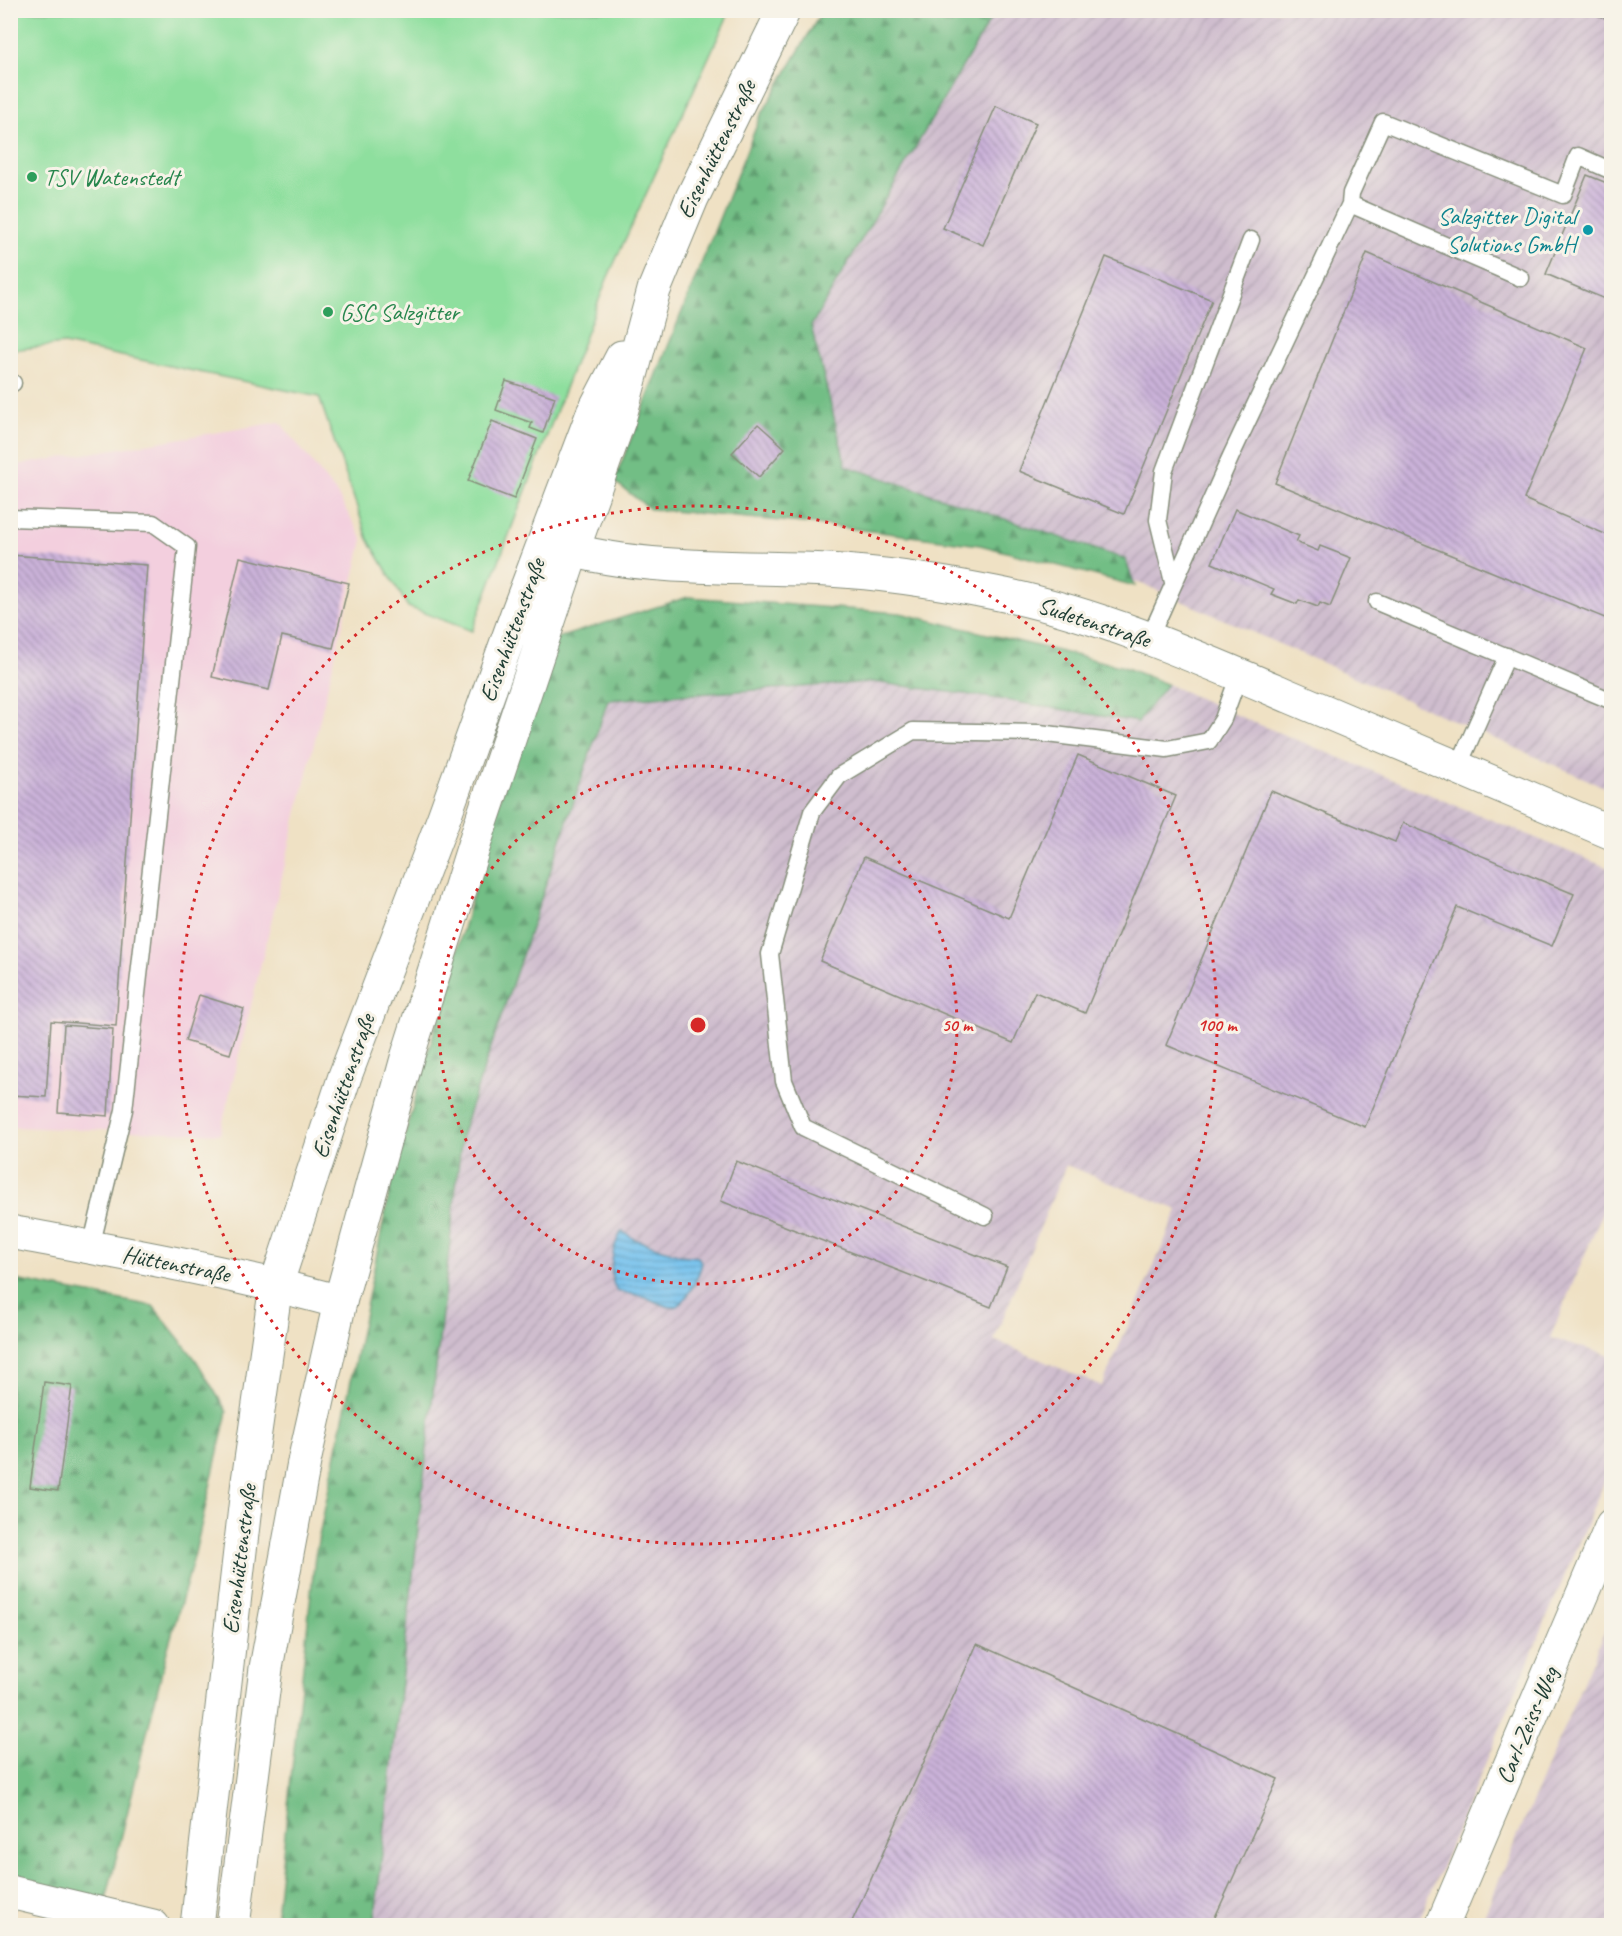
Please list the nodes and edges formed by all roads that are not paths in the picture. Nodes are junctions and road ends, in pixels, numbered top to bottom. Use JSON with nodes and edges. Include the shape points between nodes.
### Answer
{"nodes":[{"id":1,"x":784,"y":10,"type":"edge"},
{"id":2,"x":1611,"y":171,"type":"edge"},
{"id":3,"x":1350,"y":204,"type":"junction"},
{"id":4,"x":1251,"y":240,"type":"dead end"},
{"id":5,"x":1521,"y":278,"type":"dead end"},
{"id":6,"x":10,"y":518,"type":"edge"},
{"id":7,"x":558,"y":547,"type":"junction"},
{"id":8,"x":1173,"y":582,"type":"junction"},
{"id":9,"x":1377,"y":602,"type":"dead end"},
{"id":10,"x":1149,"y":639,"type":"junction"},
{"id":11,"x":1507,"y":656,"type":"junction"},
{"id":12,"x":1239,"y":675,"type":"junction"},
{"id":13,"x":1611,"y":701,"type":"edge"},
{"id":14,"x":1458,"y":767,"type":"junction"},
{"id":15,"x":1611,"y":833,"type":"edge"},
{"id":16,"x":985,"y":1216,"type":"dead end"},
{"id":17,"x":10,"y":1232,"type":"edge"},
{"id":18,"x":91,"y":1247,"type":"junction"},
{"id":19,"x":276,"y":1284,"type":"junction"},
{"id":20,"x":340,"y":1302,"type":"junction"},
{"id":21,"x":1611,"y":1525,"type":"edge"},
{"id":22,"x":10,"y":1892,"type":"edge"},
{"id":23,"x":153,"y":1926,"type":"edge"},
{"id":24,"x":197,"y":1926,"type":"edge"},
{"id":25,"x":233,"y":1926,"type":"edge"},
{"id":26,"x":1442,"y":1926,"type":"edge"}],
"edges":[{"from":1,"to":7,"type":"street","name":"Eisenhüttenstraße","via":[[692,198],[654,290],[619,420]]},
{"from":2,"to":3,"type":"lane","via":[[1578,156],[1563,195],[1383,122],[1351,193]]},
{"from":3,"to":5,"type":"lane"},
{"from":3,"to":8,"type":"lane"},
{"from":4,"to":8,"type":"lane","via":[[1164,471],[1158,520]]},
{"from":6,"to":18,"type":"lane","via":[[153,523],[187,547],[124,1110]]},
{"from":7,"to":10,"type":"street","name":"Sudetenstraße","via":[[653,563],[831,570],[926,580],[1041,604]]},
{"from":7,"to":19,"type":"street","name":"Eisenhüttenstraße","via":[[444,818],[345,1076]]},
{"from":7,"to":20,"type":"street","name":"Eisenhüttenstraße","via":[[480,826],[407,1058]]},
{"from":8,"to":10,"type":"lane"},
{"from":9,"to":11,"type":"lane"},
{"from":10,"to":12,"type":"street","name":"Sudetenstraße"},
{"from":11,"to":13,"type":"lane"},
{"from":11,"to":14,"type":"lane"},
{"from":12,"to":14,"type":"street","name":"Sudetenstraße"},
{"from":12,"to":16,"type":"lane","via":[[1223,719],[1209,741],[1167,749],[1039,733],[913,731],[839,776],[812,812],[770,954],[784,1081],[803,1127]]},
{"from":14,"to":15,"type":"street","name":"Sudetenstraße"},
{"from":17,"to":18,"type":"street","name":"Hüttenstraße"},
{"from":18,"to":19,"type":"street","name":"Hüttenstraße"},
{"from":19,"to":20,"type":"street","name":"Hüttenstraße"},
{"from":19,"to":24,"type":"street","name":"Eisenhüttenstraße","via":[[248,1481]]},
{"from":20,"to":25,"type":"street","name":"Eisenhüttenstraße","via":[[304,1462],[266,1668]]},
{"from":21,"to":26,"type":"street","name":"Carl-Zeiss-Weg"},
{"from":22,"to":23,"type":"street"}]}
